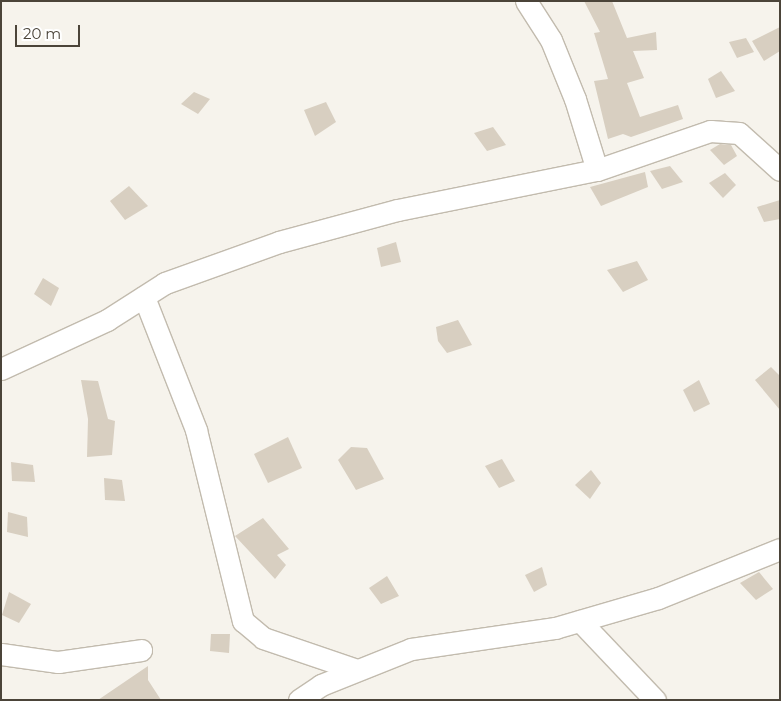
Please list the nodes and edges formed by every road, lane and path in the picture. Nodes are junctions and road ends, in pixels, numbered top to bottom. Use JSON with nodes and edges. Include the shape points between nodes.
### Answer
{"nodes":[{"id":1,"x":526,"y":1,"type":"edge"},
{"id":2,"x":597,"y":170,"type":"junction"},
{"id":3,"x":780,"y":170,"type":"edge"},
{"id":4,"x":144,"y":297,"type":"junction"},
{"id":5,"x":1,"y":370,"type":"edge"},
{"id":6,"x":780,"y":550,"type":"edge"},
{"id":7,"x":580,"y":621,"type":"junction"},
{"id":8,"x":141,"y":650,"type":"dead end"},
{"id":9,"x":1,"y":654,"type":"edge"},
{"id":10,"x":357,"y":670,"type":"junction"},
{"id":11,"x":299,"y":700,"type":"edge"},
{"id":12,"x":655,"y":700,"type":"edge"}],
"edges":[{"from":1,"to":2,"type":"street","via":[[551,40]]},
{"from":2,"to":3,"type":"street","via":[[710,131],[725,130],[739,133]]},
{"from":2,"to":4,"type":"street","via":[[398,210],[279,242],[165,283]]},
{"from":4,"to":5,"type":"street","via":[[107,320]]},
{"from":4,"to":10,"type":"street","via":[[196,430],[243,621],[263,638]]},
{"from":6,"to":7,"type":"street","via":[[658,598]]},
{"from":7,"to":10,"type":"street","via":[[411,649]]},
{"from":7,"to":12,"type":"street"},
{"from":8,"to":9,"type":"street","via":[[58,662]]},
{"from":10,"to":11,"type":"street","via":[[321,685]]}]}
